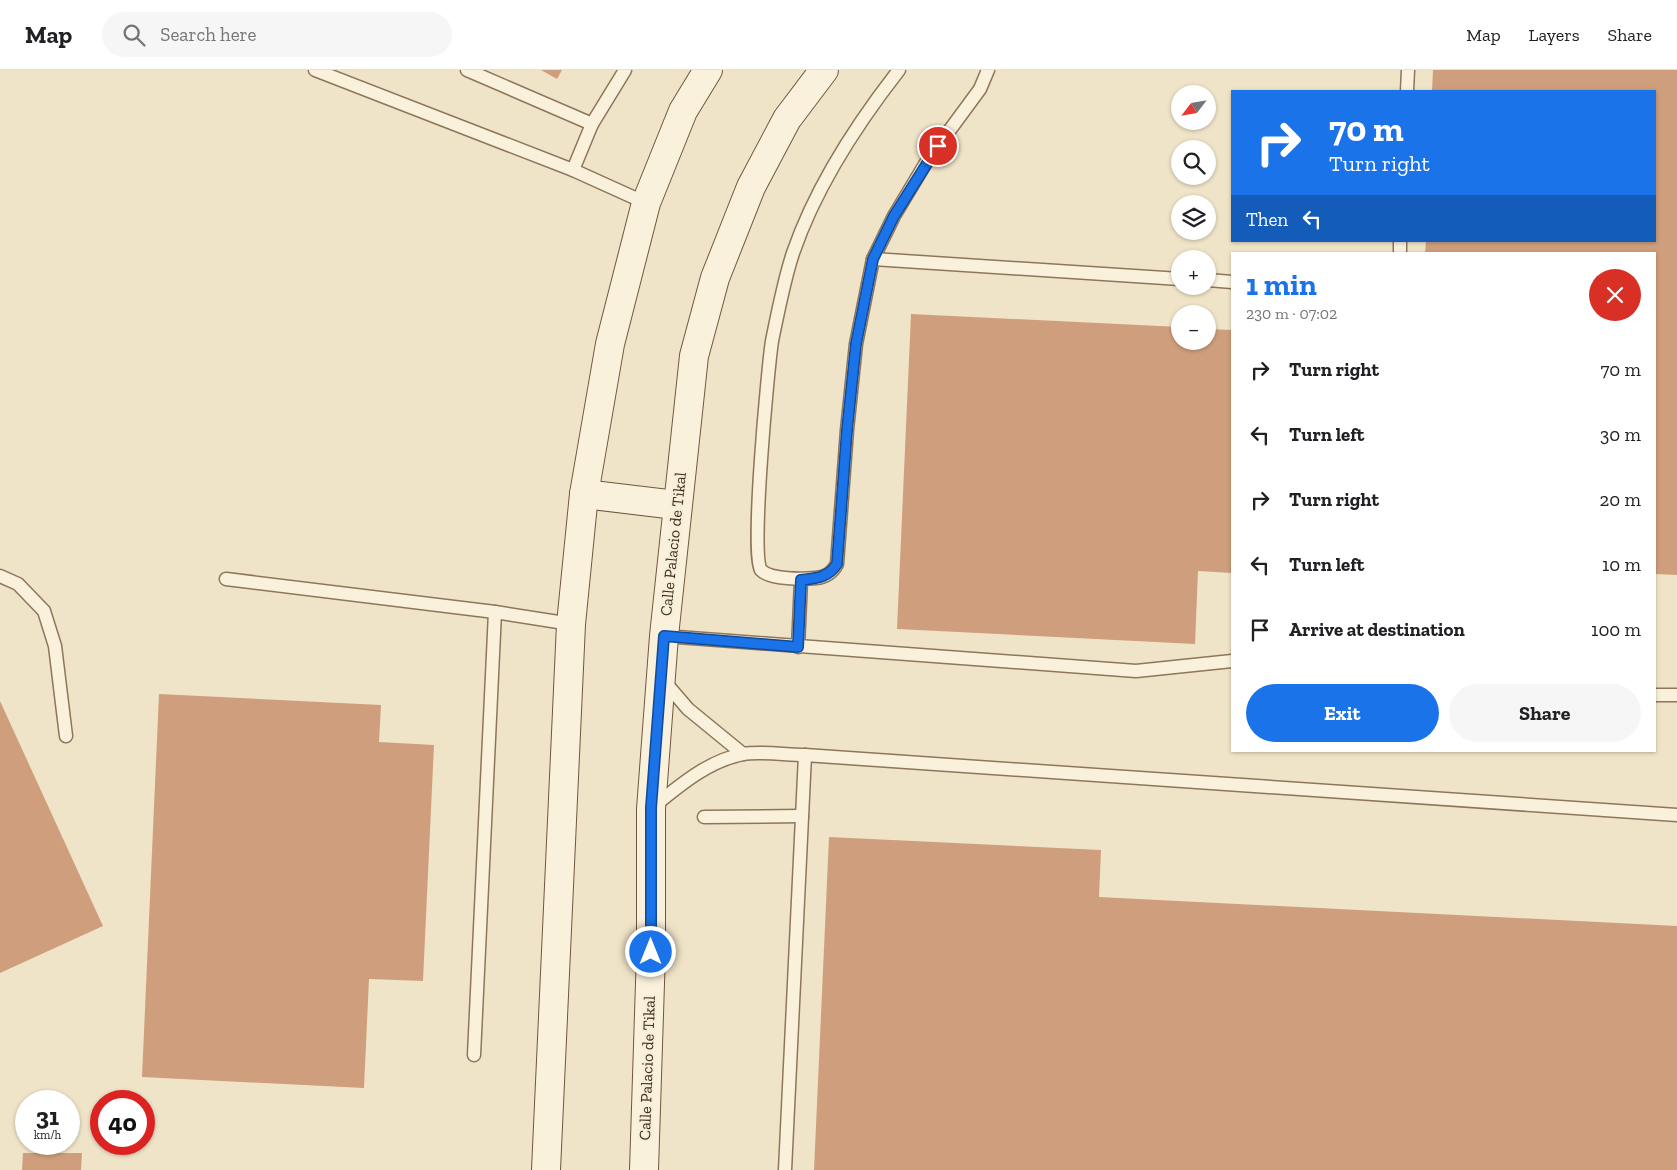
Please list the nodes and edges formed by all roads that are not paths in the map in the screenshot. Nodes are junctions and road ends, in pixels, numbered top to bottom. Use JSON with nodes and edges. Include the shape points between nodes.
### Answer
{"nodes":[{"id":1,"x":314,"y":70,"type":"edge"},
{"id":2,"x":467,"y":70,"type":"edge"},
{"id":3,"x":625,"y":70,"type":"edge"},
{"id":4,"x":708,"y":70,"type":"edge"},
{"id":5,"x":824,"y":70,"type":"edge"},
{"id":6,"x":899,"y":70,"type":"edge"},
{"id":7,"x":988,"y":70,"type":"edge"},
{"id":8,"x":1408,"y":70,"type":"edge"},
{"id":9,"x":1408,"y":90,"type":"edge"},
{"id":10,"x":592,"y":124,"type":"junction"},
{"id":11,"x":573,"y":170,"type":"junction"},
{"id":12,"x":646,"y":203,"type":"junction"},
{"id":13,"x":873,"y":259,"type":"junction"},
{"id":14,"x":1171,"y":278,"type":"edge"},
{"id":15,"x":1216,"y":281,"type":"edge"},
{"id":16,"x":1231,"y":282,"type":"edge"},
{"id":17,"x":584,"y":494,"type":"junction"},
{"id":18,"x":676,"y":505,"type":"junction"},
{"id":19,"x":0,"y":576,"type":"edge"},
{"id":20,"x":226,"y":579,"type":"dead end"},
{"id":21,"x":801,"y":580,"type":"junction"},
{"id":22,"x":495,"y":612,"type":"junction"},
{"id":23,"x":572,"y":624,"type":"junction"},
{"id":24,"x":664,"y":636,"type":"junction"},
{"id":25,"x":798,"y":647,"type":"junction"},
{"id":26,"x":1231,"y":662,"type":"edge"},
{"id":27,"x":661,"y":677,"type":"junction"},
{"id":28,"x":1656,"y":695,"type":"edge"},
{"id":29,"x":1677,"y":696,"type":"edge"},
{"id":30,"x":66,"y":736,"type":"dead end"},
{"id":31,"x":744,"y":754,"type":"junction"},
{"id":32,"x":805,"y":756,"type":"junction"},
{"id":33,"x":651,"y":808,"type":"junction"},
{"id":34,"x":1677,"y":815,"type":"edge"},
{"id":35,"x":802,"y":816,"type":"junction"},
{"id":36,"x":704,"y":817,"type":"dead end"},
{"id":37,"x":474,"y":1055,"type":"dead end"},
{"id":38,"x":546,"y":1170,"type":"edge"},
{"id":39,"x":644,"y":1170,"type":"edge"},
{"id":40,"x":785,"y":1170,"type":"edge"}],
"edges":[{"from":1,"to":11,"type":"lane"},
{"from":2,"to":10,"type":"lane"},
{"from":3,"to":10,"type":"lane"},
{"from":4,"to":12,"type":"street","via":[[683,111]]},
{"from":5,"to":18,"type":"street","name":"Calle Palacio de Tikal","via":[[782,128],[751,187],[715,278],[694,356]]},
{"from":6,"to":21,"type":"lane","via":[[868,110],[828,176],[793,253],[772,342],[756,559],[760,570],[769,575]]},
{"from":7,"to":13,"type":"lane","via":[[980,88],[927,161]]},
{"from":8,"to":9,"type":"lane"},
{"from":10,"to":11,"type":"lane"},
{"from":11,"to":12,"type":"lane"},
{"from":12,"to":17,"type":"street","via":[[610,344]]},
{"from":13,"to":14,"type":"lane"},
{"from":13,"to":21,"type":"lane","via":[[856,344],[837,564],[823,577]]},
{"from":15,"to":16,"type":"lane"},
{"from":17,"to":18,"type":"street"},
{"from":17,"to":23,"type":"street"},
{"from":18,"to":24,"type":"street","name":"Calle Palacio de Tikal"},
{"from":19,"to":30,"type":"lane","via":[[18,584],[44,612],[56,646]]},
{"from":20,"to":22,"type":"lane"},
{"from":21,"to":25,"type":"lane"},
{"from":22,"to":23,"type":"lane"},
{"from":22,"to":37,"type":"lane"},
{"from":23,"to":38,"type":"street"},
{"from":24,"to":25,"type":"lane"},
{"from":24,"to":27,"type":"street","name":"Calle Palacio de Tikal"},
{"from":25,"to":26,"type":"lane","via":[[1136,671]]},
{"from":27,"to":31,"type":"lane","via":[[688,709]]},
{"from":27,"to":33,"type":"street","name":"Calle Palacio de Tikal"},
{"from":28,"to":29,"type":"lane"},
{"from":31,"to":32,"type":"lane"},
{"from":31,"to":33,"type":"lane","via":[[712,765],[686,780]]},
{"from":32,"to":34,"type":"lane"},
{"from":32,"to":35,"type":"lane"},
{"from":33,"to":39,"type":"street","name":"Calle Palacio de Tikal","via":[[651,952]]},
{"from":35,"to":36,"type":"lane"},
{"from":35,"to":40,"type":"lane"}]}
